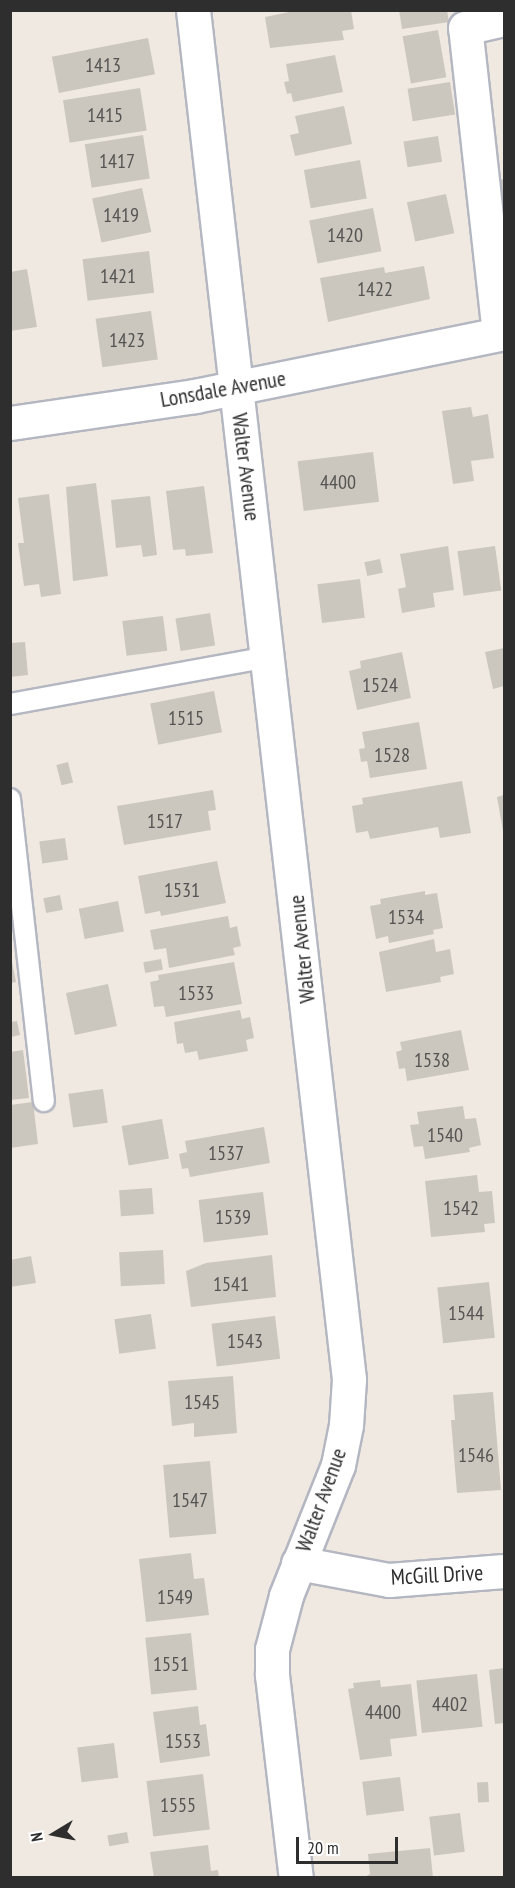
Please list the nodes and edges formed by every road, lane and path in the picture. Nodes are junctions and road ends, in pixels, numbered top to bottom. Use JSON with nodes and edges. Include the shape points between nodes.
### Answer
{"nodes":[{"id":1,"x":193,"y":10,"type":"edge"},
{"id":2,"x":464,"y":19,"type":"edge"},
{"id":3,"x":504,"y":19,"type":"edge"},
{"id":4,"x":502,"y":334,"type":"edge"},
{"id":5,"x":235,"y":388,"type":"junction"},
{"id":6,"x":10,"y":423,"type":"edge"},
{"id":7,"x":269,"y":657,"type":"junction"},
{"id":8,"x":10,"y":705,"type":"edge"},
{"id":9,"x":10,"y":799,"type":"edge"},
{"id":10,"x":44,"y":1101,"type":"dead end"},
{"id":11,"x":298,"y":1563,"type":"junction"},
{"id":12,"x":504,"y":1570,"type":"edge"},
{"id":13,"x":296,"y":1878,"type":"edge"}],
"edges":[{"from":1,"to":5,"type":"street","name":"Walter Avenue"},
{"from":2,"to":3,"type":"street"},
{"from":2,"to":4,"type":"street"},
{"from":4,"to":5,"type":"street","name":"Lonsdale Avenue"},
{"from":5,"to":6,"type":"street","name":"Lonsdale Avenue"},
{"from":5,"to":7,"type":"street","name":"Walter Avenue"},
{"from":7,"to":8,"type":"lane"},
{"from":7,"to":11,"type":"street","name":"Walter Avenue","via":[[349,1379],[338,1465]]},
{"from":9,"to":10,"type":"lane"},
{"from":11,"to":12,"type":"street","name":"McGill Drive","via":[[389,1580]]},
{"from":11,"to":13,"type":"street","name":"Walter Avenue","via":[[272,1649]]}]}
